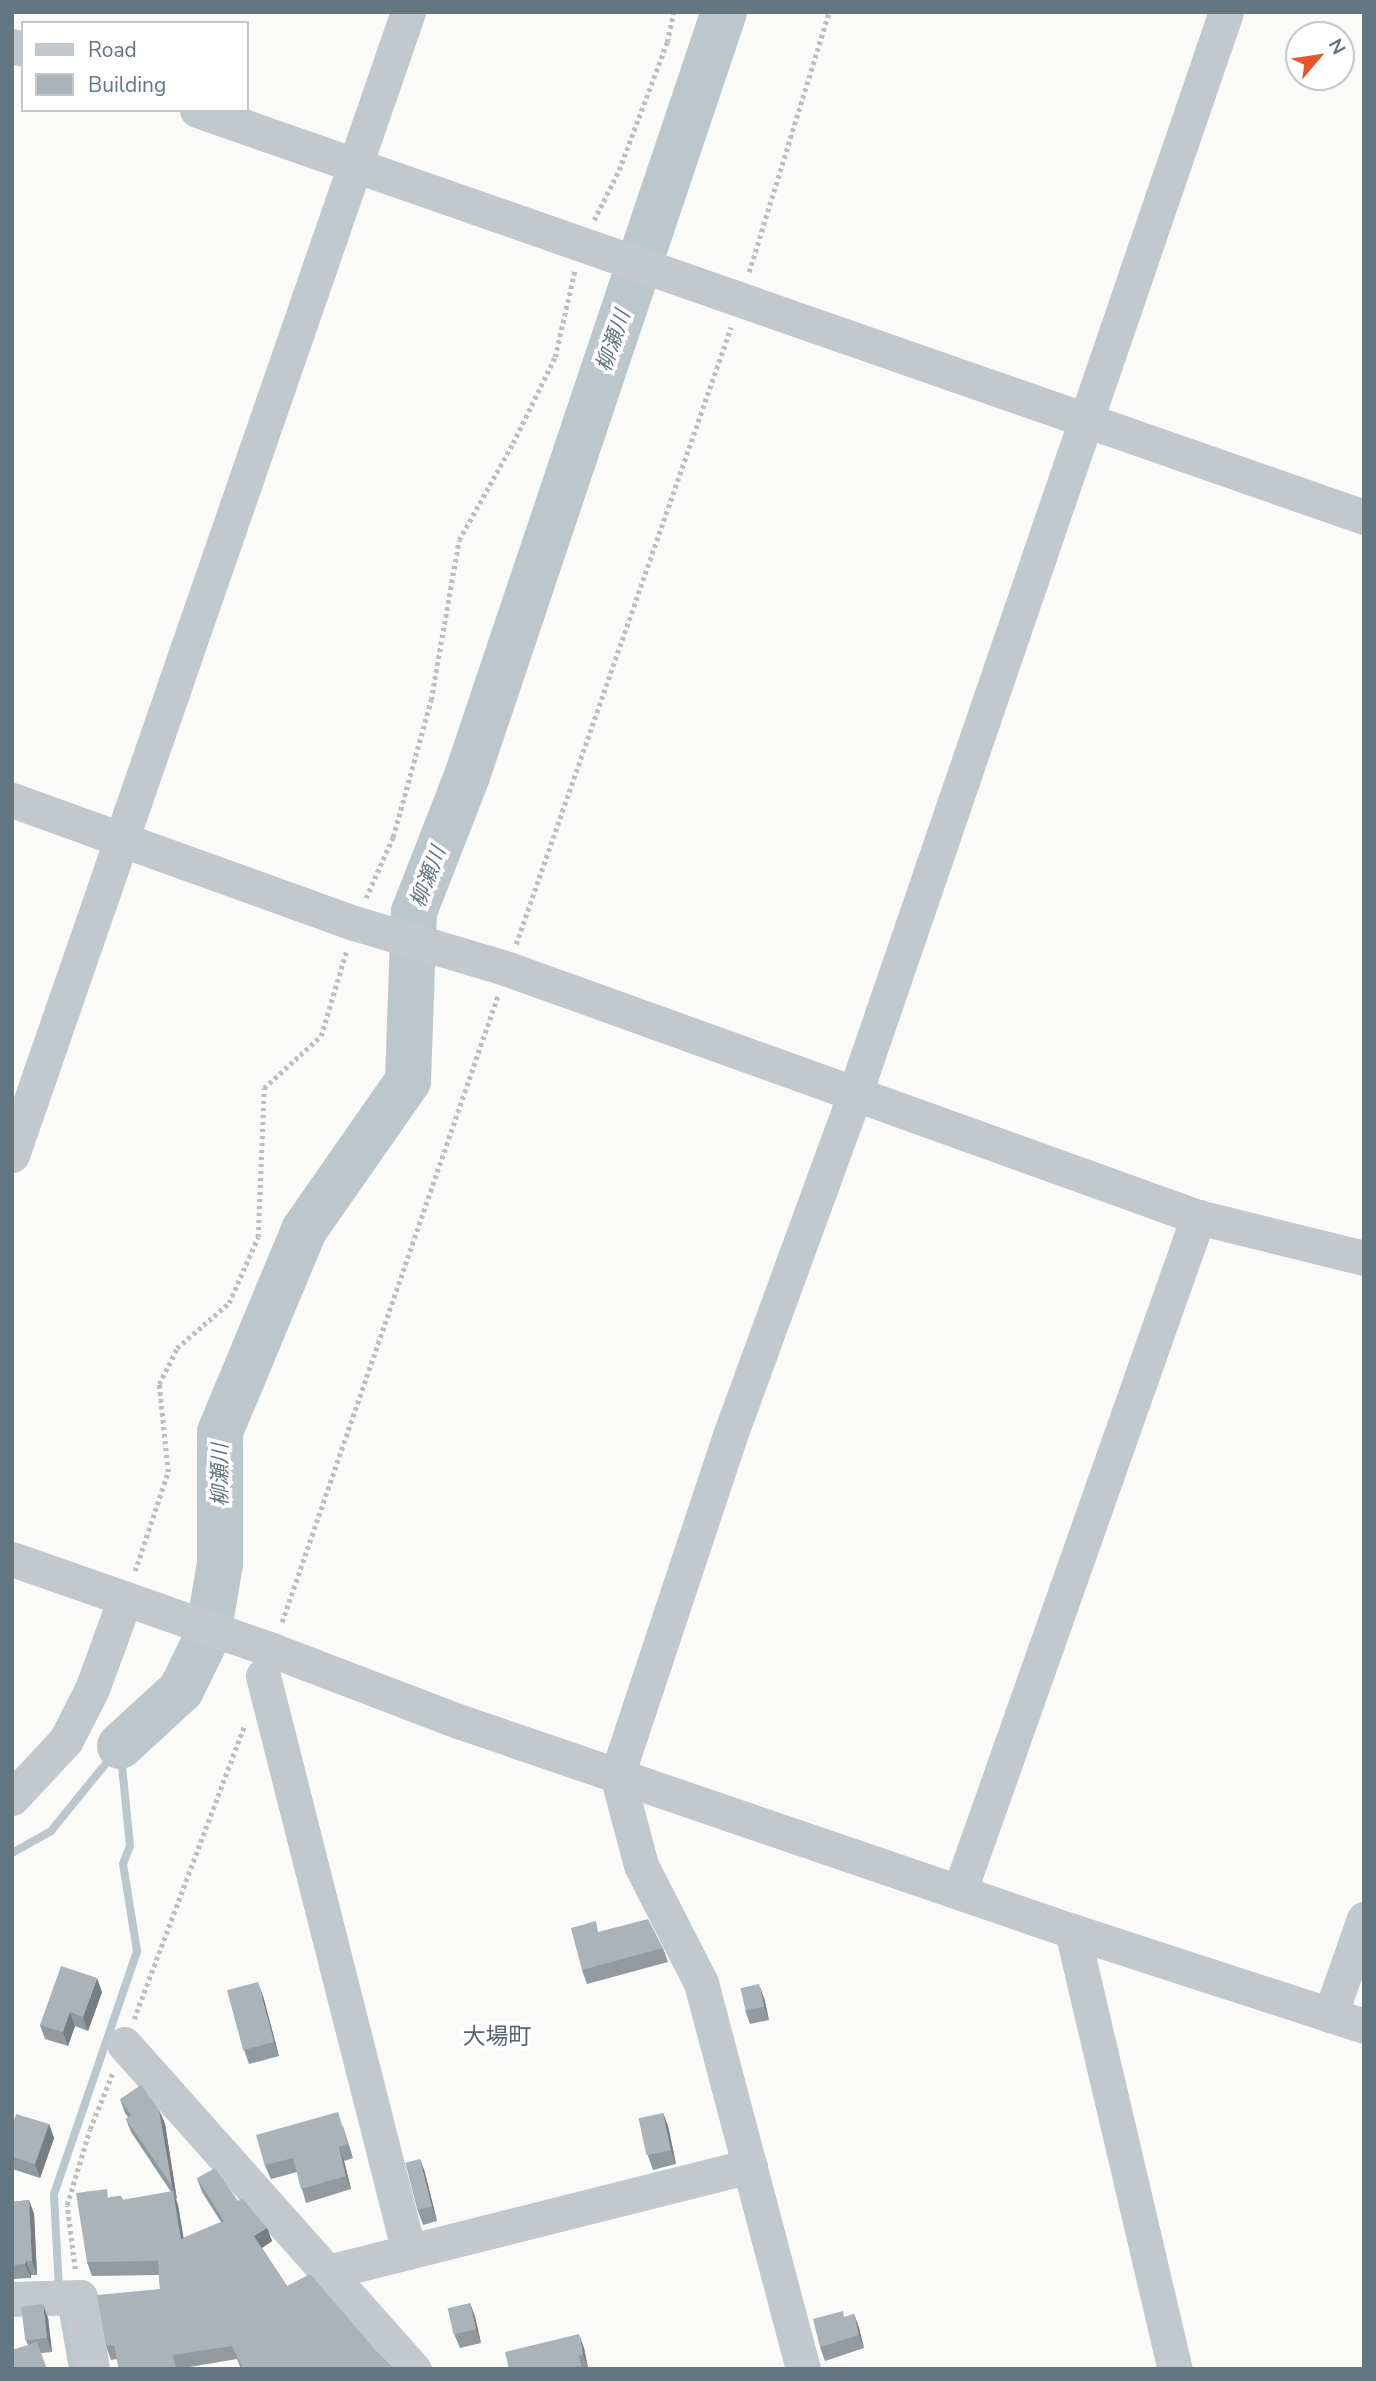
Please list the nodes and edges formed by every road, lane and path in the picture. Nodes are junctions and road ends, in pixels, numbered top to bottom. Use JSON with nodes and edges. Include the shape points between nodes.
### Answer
{"nodes":[{"id":1,"x":408,"y":12,"type":"edge"},
{"id":2,"x":674,"y":12,"type":"edge"},
{"id":3,"x":829,"y":12,"type":"edge"},
{"id":4,"x":1226,"y":12,"type":"edge"},
{"id":5,"x":203,"y":112,"type":"edge"},
{"id":6,"x":355,"y":165,"type":"junction"},
{"id":7,"x":581,"y":244,"type":"junction"},
{"id":8,"x":740,"y":300,"type":"junction"},
{"id":9,"x":1085,"y":420,"type":"junction"},
{"id":10,"x":1364,"y":517,"type":"edge"},
{"id":11,"x":12,"y":800,"type":"edge"},
{"id":12,"x":124,"y":838,"type":"junction"},
{"id":13,"x":354,"y":923,"type":"junction"},
{"id":14,"x":508,"y":969,"type":"junction"},
{"id":15,"x":854,"y":1096,"type":"junction"},
{"id":16,"x":12,"y":1155,"type":"edge"},
{"id":17,"x":1198,"y":1217,"type":"junction"},
{"id":18,"x":1364,"y":1258,"type":"edge"},
{"id":19,"x":12,"y":1559,"type":"edge"},
{"id":20,"x":130,"y":1600,"type":"junction"},
{"id":21,"x":265,"y":1657,"type":"junction"},
{"id":22,"x":617,"y":1775,"type":"junction"},
{"id":23,"x":12,"y":1798,"type":"edge"},
{"id":24,"x":960,"y":1891,"type":"junction"},
{"id":25,"x":1364,"y":1919,"type":"edge"},
{"id":26,"x":1072,"y":1931,"type":"junction"},
{"id":27,"x":1330,"y":2015,"type":"junction"},
{"id":28,"x":1364,"y":2026,"type":"edge"},
{"id":29,"x":124,"y":2044,"type":"junction"},
{"id":30,"x":750,"y":2166,"type":"junction"},
{"id":31,"x":409,"y":2252,"type":"junction"},
{"id":32,"x":328,"y":2272,"type":"junction"},
{"id":33,"x":68,"y":2297,"type":"junction"},
{"id":34,"x":12,"y":2299,"type":"edge"},
{"id":35,"x":92,"y":2369,"type":"edge"},
{"id":36,"x":414,"y":2369,"type":"edge"},
{"id":37,"x":803,"y":2369,"type":"edge"},
{"id":38,"x":1175,"y":2369,"type":"edge"}],
"edges":[{"from":1,"to":6,"type":"street"},
{"from":2,"to":7,"type":"path","via":[[619,170]]},
{"from":3,"to":8,"type":"path"},
{"from":4,"to":9,"type":"street"},
{"from":5,"to":6,"type":"street"},
{"from":6,"to":7,"type":"street"},
{"from":6,"to":12,"type":"street"},
{"from":7,"to":8,"type":"street"},
{"from":7,"to":13,"type":"path","via":[[555,357],[459,540],[431,700],[393,837]]},
{"from":8,"to":9,"type":"street"},
{"from":8,"to":14,"type":"path"},
{"from":9,"to":10,"type":"street"},
{"from":9,"to":15,"type":"street"},
{"from":11,"to":12,"type":"street"},
{"from":12,"to":13,"type":"street"},
{"from":12,"to":16,"type":"street"},
{"from":13,"to":14,"type":"street"},
{"from":13,"to":20,"type":"path","via":[[321,1036],[264,1088],[258,1237],[229,1303],[177,1348],[159,1384],[168,1472]]},
{"from":14,"to":15,"type":"street"},
{"from":14,"to":21,"type":"path"},
{"from":15,"to":17,"type":"street"},
{"from":15,"to":22,"type":"street","via":[[729,1438]]},
{"from":17,"to":18,"type":"street"},
{"from":17,"to":24,"type":"street"},
{"from":19,"to":20,"type":"street"},
{"from":20,"to":21,"type":"street"},
{"from":20,"to":23,"type":"street","via":[[66,1740]]},
{"from":21,"to":22,"type":"street"},
{"from":21,"to":29,"type":"path"},
{"from":21,"to":31,"type":"street"},
{"from":22,"to":24,"type":"street"},
{"from":22,"to":30,"type":"street","via":[[641,1865],[701,1983]]},
{"from":24,"to":26,"type":"street"},
{"from":25,"to":27,"type":"street"},
{"from":26,"to":27,"type":"street"},
{"from":26,"to":38,"type":"street"},
{"from":27,"to":28,"type":"street"},
{"from":29,"to":32,"type":"street"},
{"from":29,"to":33,"type":"path","via":[[90,2129],[67,2205]]},
{"from":30,"to":31,"type":"street"},
{"from":30,"to":37,"type":"street"},
{"from":31,"to":32,"type":"street"},
{"from":32,"to":36,"type":"street"},
{"from":33,"to":34,"type":"street"},
{"from":33,"to":35,"type":"street"}]}
